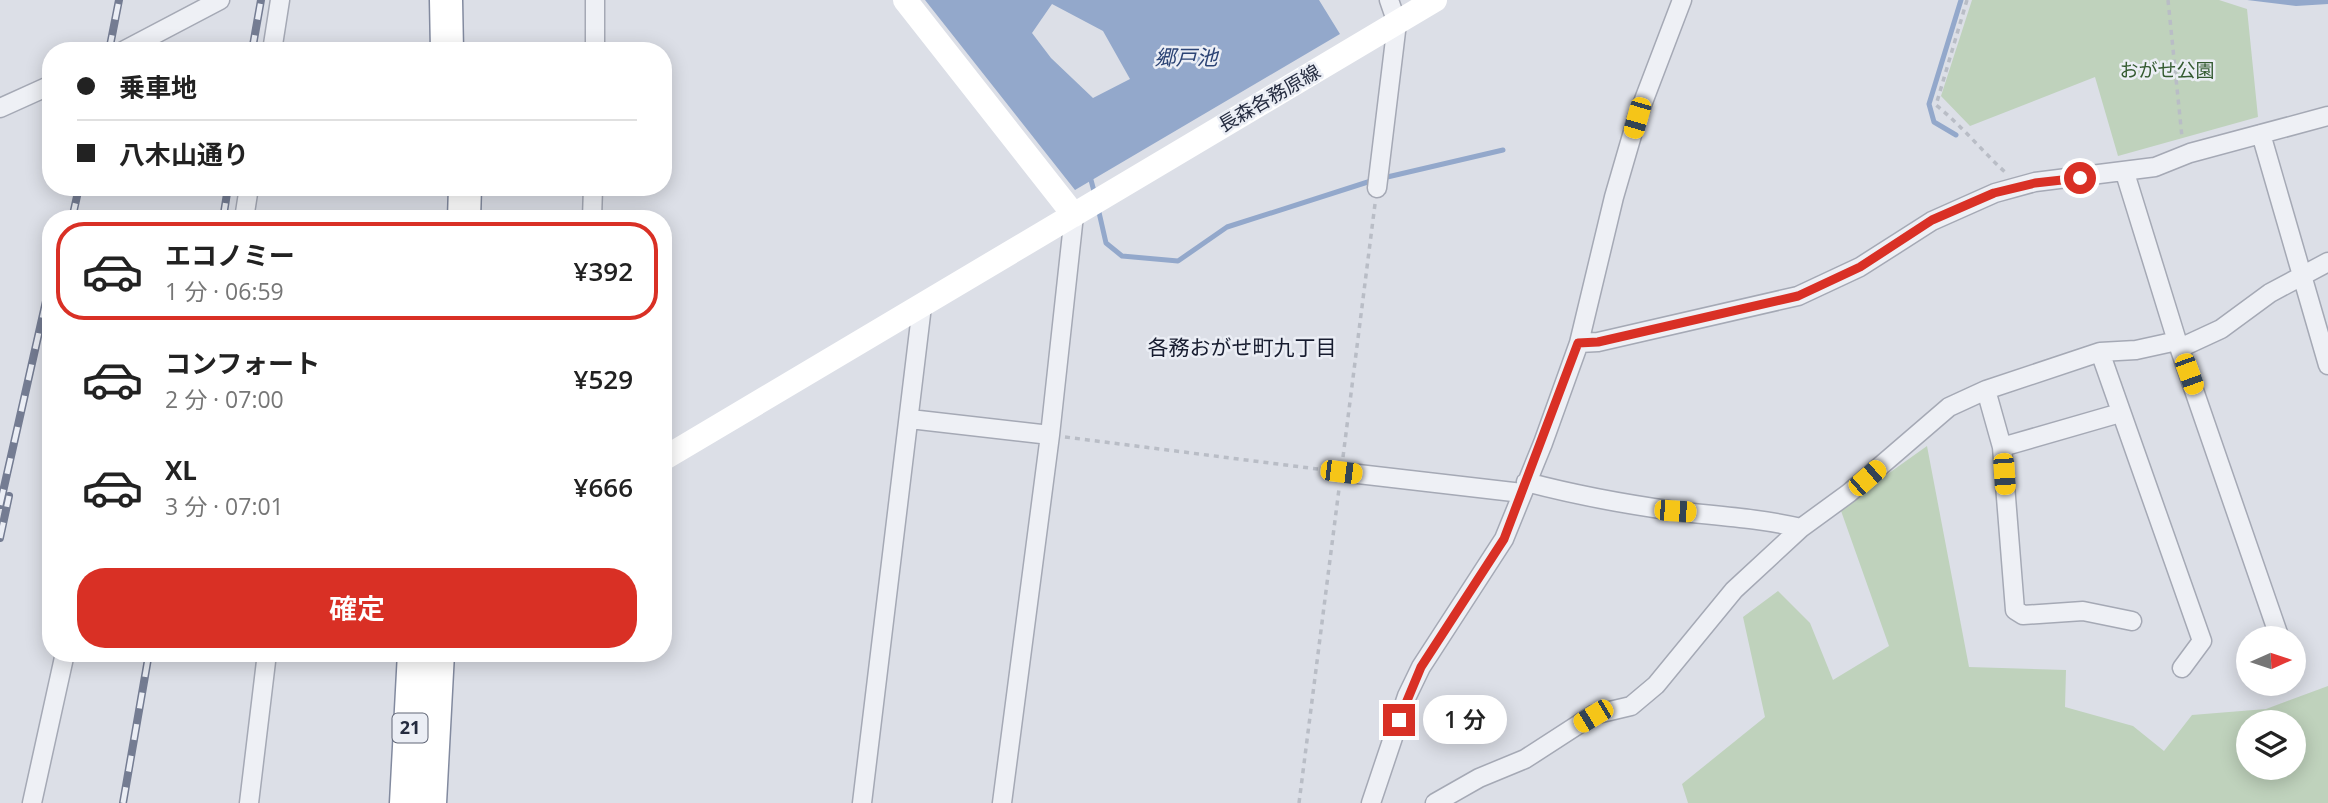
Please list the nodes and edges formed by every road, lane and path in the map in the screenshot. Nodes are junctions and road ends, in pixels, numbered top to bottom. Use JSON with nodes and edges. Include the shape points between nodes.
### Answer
{"nodes":[{"id":1,"x":220,"y":0,"type":"edge"},
{"id":2,"x":280,"y":0,"type":"edge"},
{"id":3,"x":446,"y":0,"type":"edge"},
{"id":4,"x":465,"y":0,"type":"edge"},
{"id":5,"x":596,"y":0,"type":"edge"},
{"id":6,"x":905,"y":0,"type":"edge"},
{"id":7,"x":1435,"y":0,"type":"edge"},
{"id":8,"x":1682,"y":0,"type":"edge"},
{"id":9,"x":1967,"y":0,"type":"edge"},
{"id":10,"x":2168,"y":0,"type":"edge"},
{"id":11,"x":1393,"y":11,"type":"edge"},
{"id":12,"x":140,"y":42,"type":"edge"},
{"id":13,"x":273,"y":42,"type":"edge"},
{"id":14,"x":447,"y":42,"type":"edge"},
{"id":15,"x":465,"y":42,"type":"edge"},
{"id":16,"x":595,"y":42,"type":"edge"},
{"id":17,"x":42,"y":89,"type":"edge"},
{"id":18,"x":0,"y":108,"type":"edge"},
{"id":19,"x":2328,"y":116,"type":"edge"},
{"id":20,"x":2261,"y":134,"type":"junction"},
{"id":21,"x":2184,"y":156,"type":"junction"},
{"id":22,"x":2125,"y":173,"type":"junction"},
{"id":23,"x":1378,"y":179,"type":"joint"},
{"id":24,"x":2020,"y":186,"type":"junction"},
{"id":25,"x":1089,"y":206,"type":"junction"},
{"id":26,"x":2328,"y":262,"type":"edge"},
{"id":27,"x":2302,"y":275,"type":"junction"},
{"id":28,"x":922,"y":306,"type":"junction"},
{"id":29,"x":1578,"y":343,"type":"junction"},
{"id":30,"x":2178,"y":345,"type":"junction"},
{"id":31,"x":2101,"y":352,"type":"junction"},
{"id":32,"x":2328,"y":365,"type":"edge"},
{"id":33,"x":1986,"y":390,"type":"junction"},
{"id":34,"x":2120,"y":413,"type":"junction"},
{"id":35,"x":910,"y":419,"type":"junction"},
{"id":36,"x":1050,"y":435,"type":"junction"},
{"id":37,"x":2002,"y":447,"type":"junction"},
{"id":38,"x":672,"y":454,"type":"edge"},
{"id":39,"x":1341,"y":472,"type":"junction"},
{"id":40,"x":1524,"y":487,"type":"junction"},
{"id":41,"x":1801,"y":528,"type":"junction"},
{"id":42,"x":2133,"y":621,"type":"dead end"},
{"id":43,"x":2275,"y":626,"type":"edge"},
{"id":44,"x":63,"y":662,"type":"edge"},
{"id":45,"x":266,"y":662,"type":"edge"},
{"id":46,"x":414,"y":662,"type":"edge"},
{"id":47,"x":438,"y":662,"type":"edge"},
{"id":48,"x":2182,"y":668,"type":"dead end"},
{"id":49,"x":32,"y":803,"type":"edge"},
{"id":50,"x":250,"y":803,"type":"edge"},
{"id":51,"x":406,"y":803,"type":"edge"},
{"id":52,"x":430,"y":803,"type":"edge"},
{"id":53,"x":862,"y":803,"type":"edge"},
{"id":54,"x":1002,"y":803,"type":"edge"},
{"id":55,"x":1299,"y":803,"type":"edge"},
{"id":56,"x":1371,"y":803,"type":"edge"},
{"id":57,"x":1435,"y":803,"type":"edge"}],
"edges":[{"from":1,"to":12,"type":"street"},
{"from":2,"to":13,"type":"street"},
{"from":3,"to":14,"type":"highway"},
{"from":4,"to":15,"type":"highway"},
{"from":5,"to":16,"type":"street"},
{"from":6,"to":25,"type":"main road"},
{"from":7,"to":11,"type":"main road","name":"長森各務原線"},
{"from":8,"to":29,"type":"street","via":[[1644,99],[1614,197]]},
{"from":9,"to":24,"type":"path","via":[[1936,105]]},
{"from":10,"to":21,"type":"path"},
{"from":11,"to":23,"type":"street"},
{"from":11,"to":25,"type":"main road","name":"長森各務原線"},
{"from":17,"to":18,"type":"street"},
{"from":19,"to":20,"type":"street"},
{"from":20,"to":21,"type":"street"},
{"from":20,"to":27,"type":"street"},
{"from":21,"to":22,"type":"street"},
{"from":22,"to":24,"type":"street"},
{"from":22,"to":30,"type":"street"},
{"from":23,"to":39,"type":"path"},
{"from":24,"to":29,"type":"street","via":[[1932,220],[1860,267],[1798,296]]},
{"from":25,"to":28,"type":"main road","name":"長森各務原線"},
{"from":25,"to":36,"type":"street"},
{"from":26,"to":27,"type":"street"},
{"from":27,"to":30,"type":"street","via":[[2221,329]]},
{"from":27,"to":32,"type":"street"},
{"from":28,"to":35,"type":"street"},
{"from":28,"to":38,"type":"main road","name":"長森各務原線"},
{"from":29,"to":40,"type":"street"},
{"from":30,"to":31,"type":"street"},
{"from":30,"to":43,"type":"street"},
{"from":31,"to":33,"type":"street"},
{"from":31,"to":34,"type":"street"},
{"from":33,"to":37,"type":"street"},
{"from":33,"to":41,"type":"street","via":[[1949,407]]},
{"from":34,"to":37,"type":"street"},
{"from":34,"to":48,"type":"street","via":[[2202,641]]},
{"from":35,"to":36,"type":"street"},
{"from":35,"to":53,"type":"street"},
{"from":36,"to":39,"type":"path"},
{"from":36,"to":54,"type":"street"},
{"from":37,"to":42,"type":"street","via":[[2015,610],[2023,615],[2083,611]]},
{"from":39,"to":40,"type":"street"},
{"from":39,"to":55,"type":"path"},
{"from":40,"to":41,"type":"street","via":[[1675,511],[1757,517]]},
{"from":40,"to":56,"type":"street","via":[[1504,539],[1421,667]]},
{"from":41,"to":57,"type":"street","via":[[1734,590],[1656,685],[1631,706],[1593,716],[1525,758]]},
{"from":44,"to":49,"type":"street"},
{"from":45,"to":50,"type":"street"},
{"from":46,"to":51,"type":"highway","number":"21"},
{"from":47,"to":52,"type":"highway","number":"21"}]}
